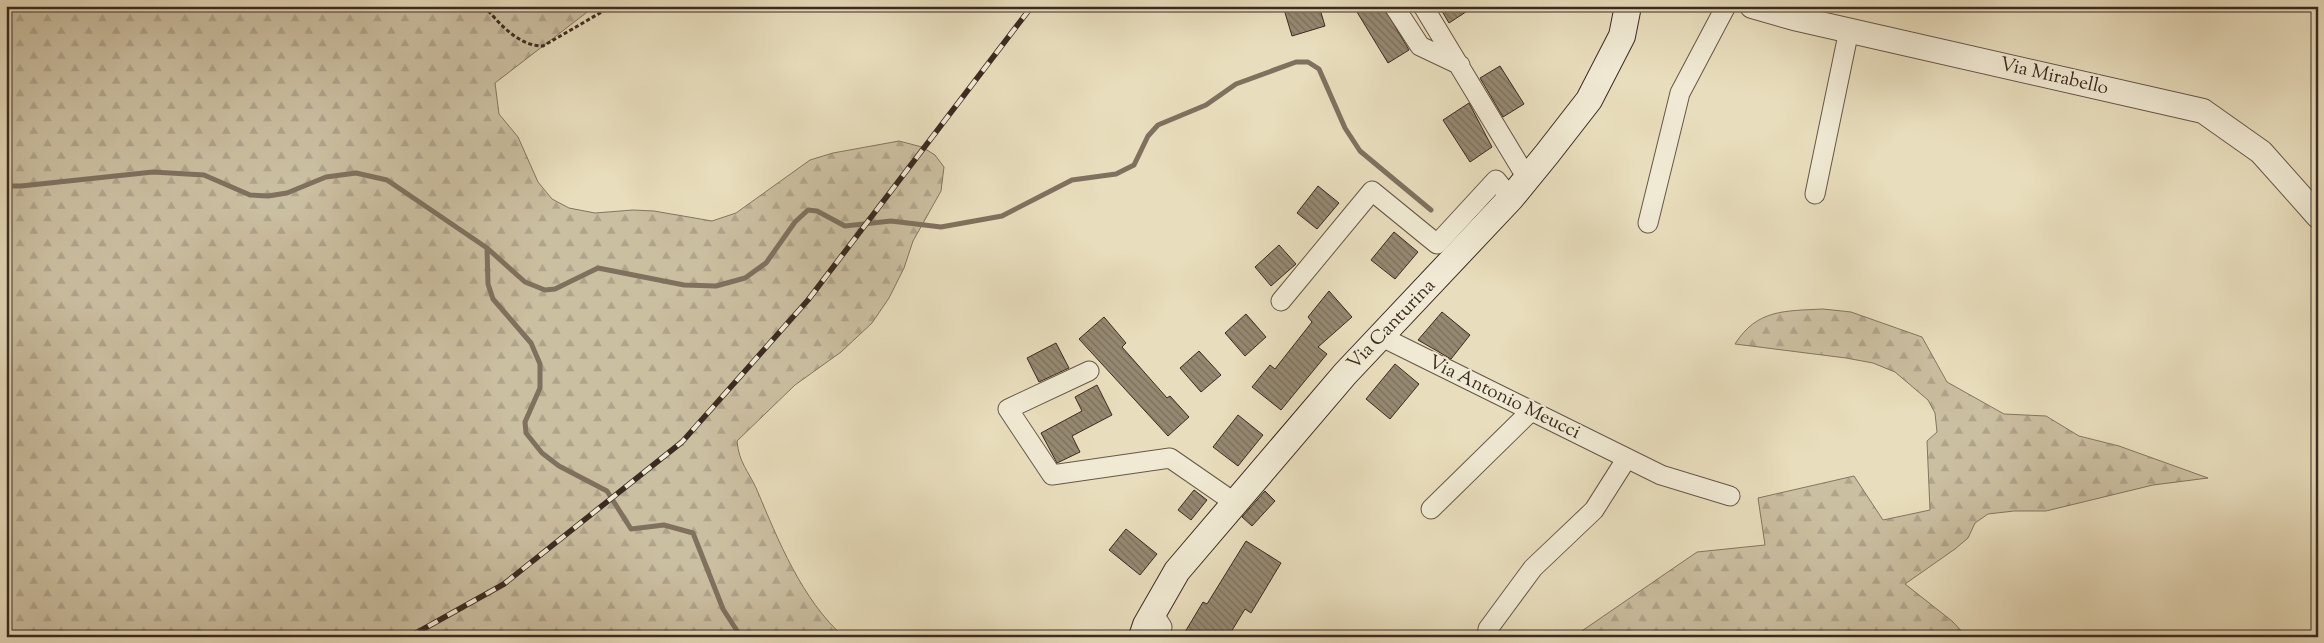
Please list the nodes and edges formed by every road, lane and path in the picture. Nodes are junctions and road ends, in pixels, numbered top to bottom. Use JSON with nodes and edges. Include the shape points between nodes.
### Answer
{"nodes":[{"id":1,"x":484,"y":6,"type":"edge"},
{"id":2,"x":612,"y":6,"type":"edge"},
{"id":3,"x":1394,"y":6,"type":"edge"},
{"id":4,"x":1423,"y":6,"type":"edge"},
{"id":5,"x":1628,"y":6,"type":"edge"},
{"id":6,"x":1726,"y":6,"type":"edge"},
{"id":7,"x":1752,"y":6,"type":"edge"},
{"id":8,"x":1849,"y":30,"type":"junction"},
{"id":9,"x":1460,"y":65,"type":"junction"},
{"id":10,"x":1527,"y":178,"type":"junction"},
{"id":11,"x":1815,"y":194,"type":"dead end"},
{"id":12,"x":1511,"y":198,"type":"junction"},
{"id":13,"x":2318,"y":216,"type":"edge"},
{"id":14,"x":1648,"y":223,"type":"dead end"},
{"id":15,"x":1281,"y":301,"type":"dead end"},
{"id":16,"x":1382,"y":338,"type":"junction"},
{"id":17,"x":1089,"y":370,"type":"dead end"},
{"id":18,"x":1531,"y":411,"type":"junction"},
{"id":19,"x":1627,"y":458,"type":"junction"},
{"id":20,"x":1730,"y":496,"type":"dead end"},
{"id":21,"x":1235,"y":503,"type":"junction"},
{"id":22,"x":1431,"y":509,"type":"dead end"},
{"id":23,"x":1156,"y":625,"type":"edge"},
{"id":24,"x":1142,"y":637,"type":"edge"},
{"id":25,"x":1487,"y":637,"type":"edge"}],
"edges":[{"from":1,"to":2,"type":"path","via":[[504,28],[532,46],[543,46]]},
{"from":3,"to":9,"type":"street","via":[[1420,46]]},
{"from":4,"to":9,"type":"street"},
{"from":5,"to":10,"type":"main road","name":"Via Canturina","via":[[1622,36],[1589,100]]},
{"from":6,"to":14,"type":"street","via":[[1680,93]]},
{"from":7,"to":8,"type":"street","name":"Via Mirabello"},
{"from":8,"to":11,"type":"street"},
{"from":8,"to":13,"type":"street","name":"Via Mirabello","via":[[2203,111],[2261,152]]},
{"from":9,"to":10,"type":"street"},
{"from":10,"to":12,"type":"main road","name":"Via Canturina"},
{"from":12,"to":15,"type":"street","via":[[1496,180],[1438,244],[1372,191]]},
{"from":12,"to":16,"type":"main road","name":"Via Canturina"},
{"from":16,"to":18,"type":"street","name":"Via Antonio Meucci"},
{"from":16,"to":21,"type":"main road","name":"Via Canturina","via":[[1345,374]]},
{"from":17,"to":21,"type":"street","via":[[1008,409],[1052,475],[1170,458]]},
{"from":18,"to":19,"type":"street","name":"Via Antonio Meucci"},
{"from":18,"to":22,"type":"street"},
{"from":19,"to":20,"type":"street","name":"Via Antonio Meucci","via":[[1661,475]]},
{"from":19,"to":25,"type":"street","via":[[1594,510],[1533,568],[1488,629]]},
{"from":21,"to":23,"type":"main road","name":"Via Canturina","via":[[1177,571]]},
{"from":23,"to":24,"type":"main road","name":"Via Canturina","via":[[1146,625]]}]}
